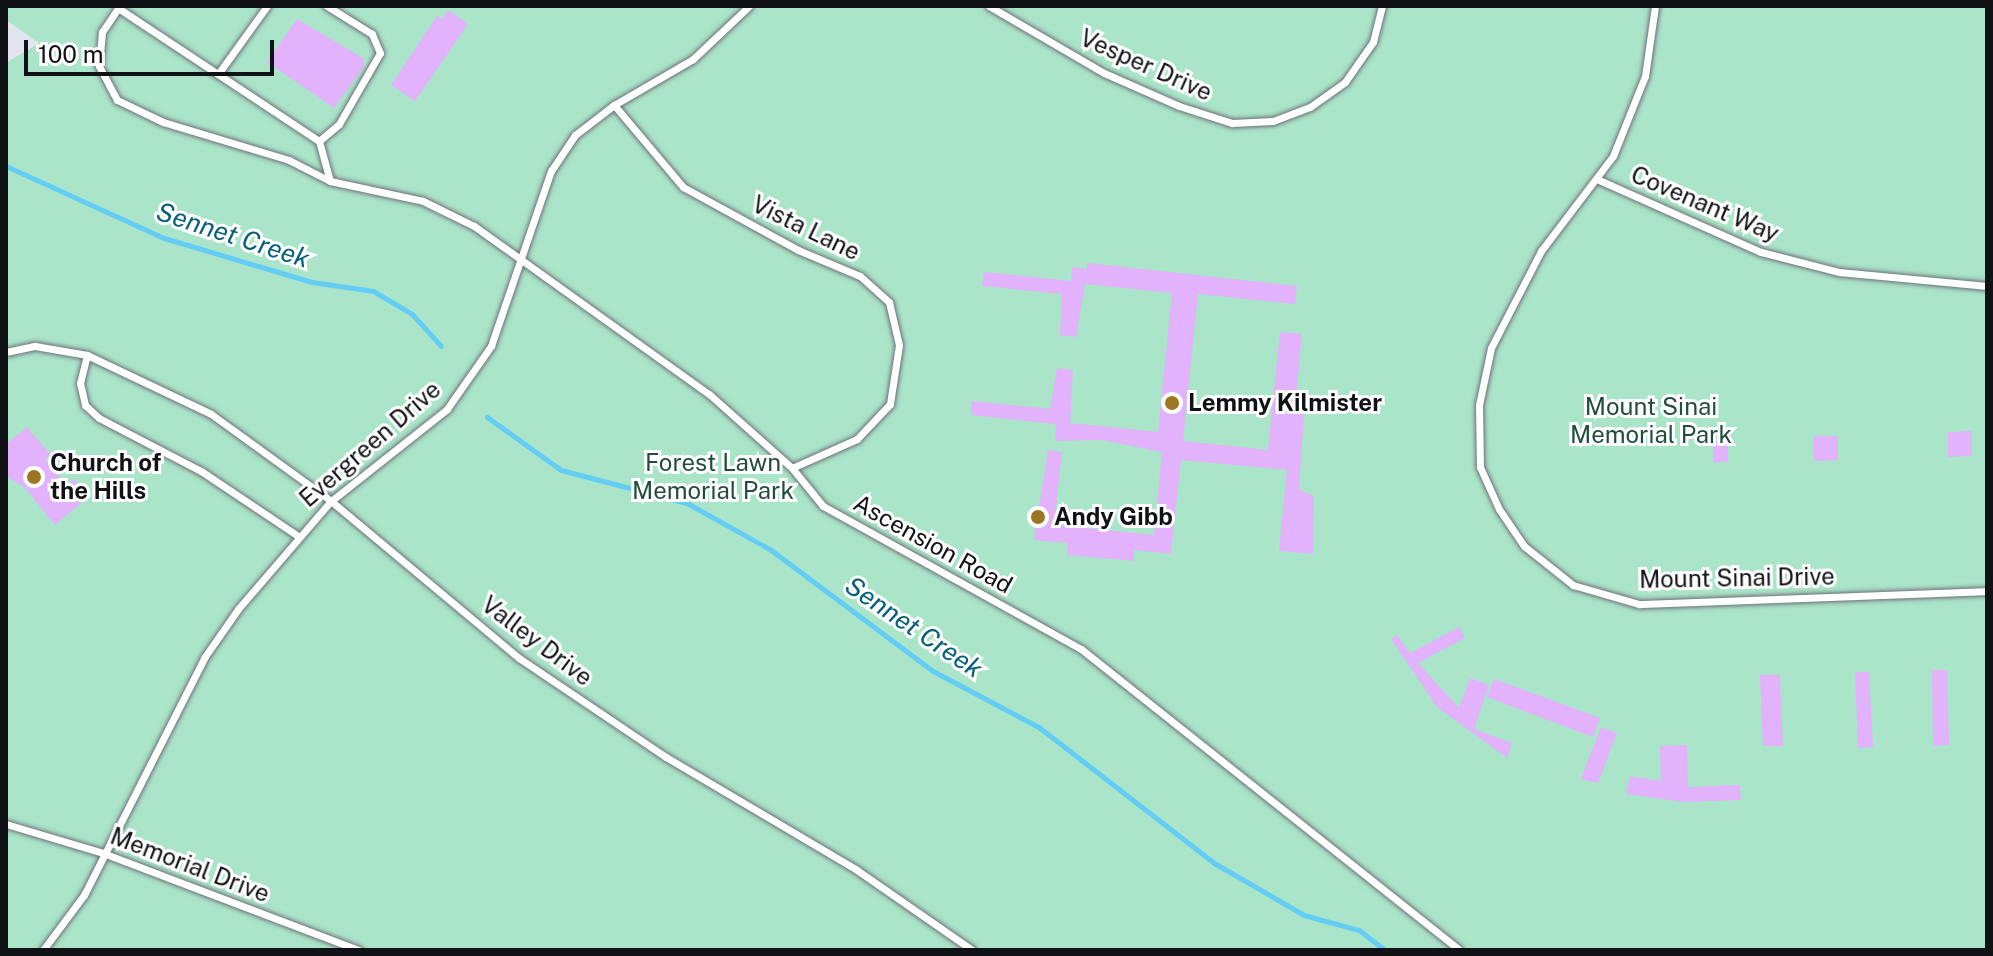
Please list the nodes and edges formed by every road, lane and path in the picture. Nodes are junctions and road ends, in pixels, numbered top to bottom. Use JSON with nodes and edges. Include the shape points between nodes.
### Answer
{"nodes":[{"id":1,"x":267,"y":6,"type":"edge"},
{"id":2,"x":327,"y":6,"type":"edge"},
{"id":3,"x":749,"y":6,"type":"edge"},
{"id":4,"x":989,"y":6,"type":"edge"},
{"id":5,"x":1382,"y":6,"type":"edge"},
{"id":6,"x":1655,"y":6,"type":"edge"},
{"id":7,"x":218,"y":74,"type":"junction"},
{"id":8,"x":614,"y":105,"type":"junction"},
{"id":9,"x":319,"y":141,"type":"junction"},
{"id":10,"x":1599,"y":180,"type":"junction"},
{"id":11,"x":330,"y":181,"type":"junction"},
{"id":12,"x":520,"y":263,"type":"junction"},
{"id":13,"x":1987,"y":286,"type":"edge"},
{"id":14,"x":6,"y":352,"type":"edge"},
{"id":15,"x":87,"y":355,"type":"junction"},
{"id":16,"x":792,"y":468,"type":"junction"},
{"id":17,"x":331,"y":501,"type":"junction"},
{"id":18,"x":298,"y":536,"type":"junction"},
{"id":19,"x":1987,"y":591,"type":"edge"},
{"id":20,"x":6,"y":824,"type":"edge"},
{"id":21,"x":103,"y":853,"type":"junction"},
{"id":22,"x":43,"y":950,"type":"edge"},
{"id":23,"x":359,"y":950,"type":"edge"},
{"id":24,"x":972,"y":950,"type":"edge"},
{"id":25,"x":1459,"y":950,"type":"edge"}],
"edges":[{"from":1,"to":7,"type":"lane"},
{"from":2,"to":9,"type":"lane","via":[[372,34],[380,53],[339,124]]},
{"from":3,"to":8,"type":"lane","name":"Evergreen Drive","via":[[693,59]]},
{"from":4,"to":5,"type":"lane","name":"Vesper Drive","via":[[1104,73],[1232,123],[1273,121],[1310,107],[1345,82],[1373,42]]},
{"from":6,"to":10,"type":"lane","name":"Mount Sinai Drive","via":[[1645,76]]},
{"from":7,"to":9,"type":"lane"},
{"from":7,"to":11,"type":"lane","name":"Ascension Road","via":[[118,8],[102,32],[99,66],[117,100],[163,122],[289,160]]},
{"from":8,"to":12,"type":"lane","name":"Evergreen Drive","via":[[575,135],[551,171]]},
{"from":8,"to":16,"type":"lane","name":"Vista Lane","via":[[683,187],[798,250],[860,276],[889,302],[899,345],[890,404],[857,439]]},
{"from":9,"to":11,"type":"lane"},
{"from":10,"to":13,"type":"lane","name":"Covenant Way","via":[[1761,252],[1839,272]]},
{"from":10,"to":19,"type":"lane","name":"Mount Sinai Drive","via":[[1541,251],[1514,297],[1491,348],[1479,405],[1480,467],[1524,546],[1573,585],[1639,604]]},
{"from":11,"to":12,"type":"lane","name":"Ascension Road","via":[[423,201],[474,226]]},
{"from":12,"to":16,"type":"lane","name":"Ascension Road","via":[[709,394]]},
{"from":12,"to":17,"type":"lane","name":"Evergreen Drive","via":[[491,346],[447,409]]},
{"from":14,"to":15,"type":"lane","name":"Valley Drive","via":[[35,346]]},
{"from":15,"to":17,"type":"lane","name":"Valley Drive","via":[[211,414]]},
{"from":15,"to":18,"type":"lane","via":[[80,383],[85,405],[99,418],[201,471]]},
{"from":16,"to":25,"type":"lane","name":"Ascension Road","via":[[823,506],[1081,649]]},
{"from":17,"to":18,"type":"lane","name":"Evergreen Drive"},
{"from":17,"to":24,"type":"lane","name":"Valley Drive","via":[[519,658],[666,757],[857,870]]},
{"from":18,"to":21,"type":"lane","name":"Evergreen Drive","via":[[204,658]]},
{"from":20,"to":21,"type":"lane","name":"Memorial Drive"},
{"from":21,"to":22,"type":"lane","name":"Evergreen Drive","via":[[84,895]]},
{"from":21,"to":23,"type":"lane","name":"Memorial Drive"}]}
